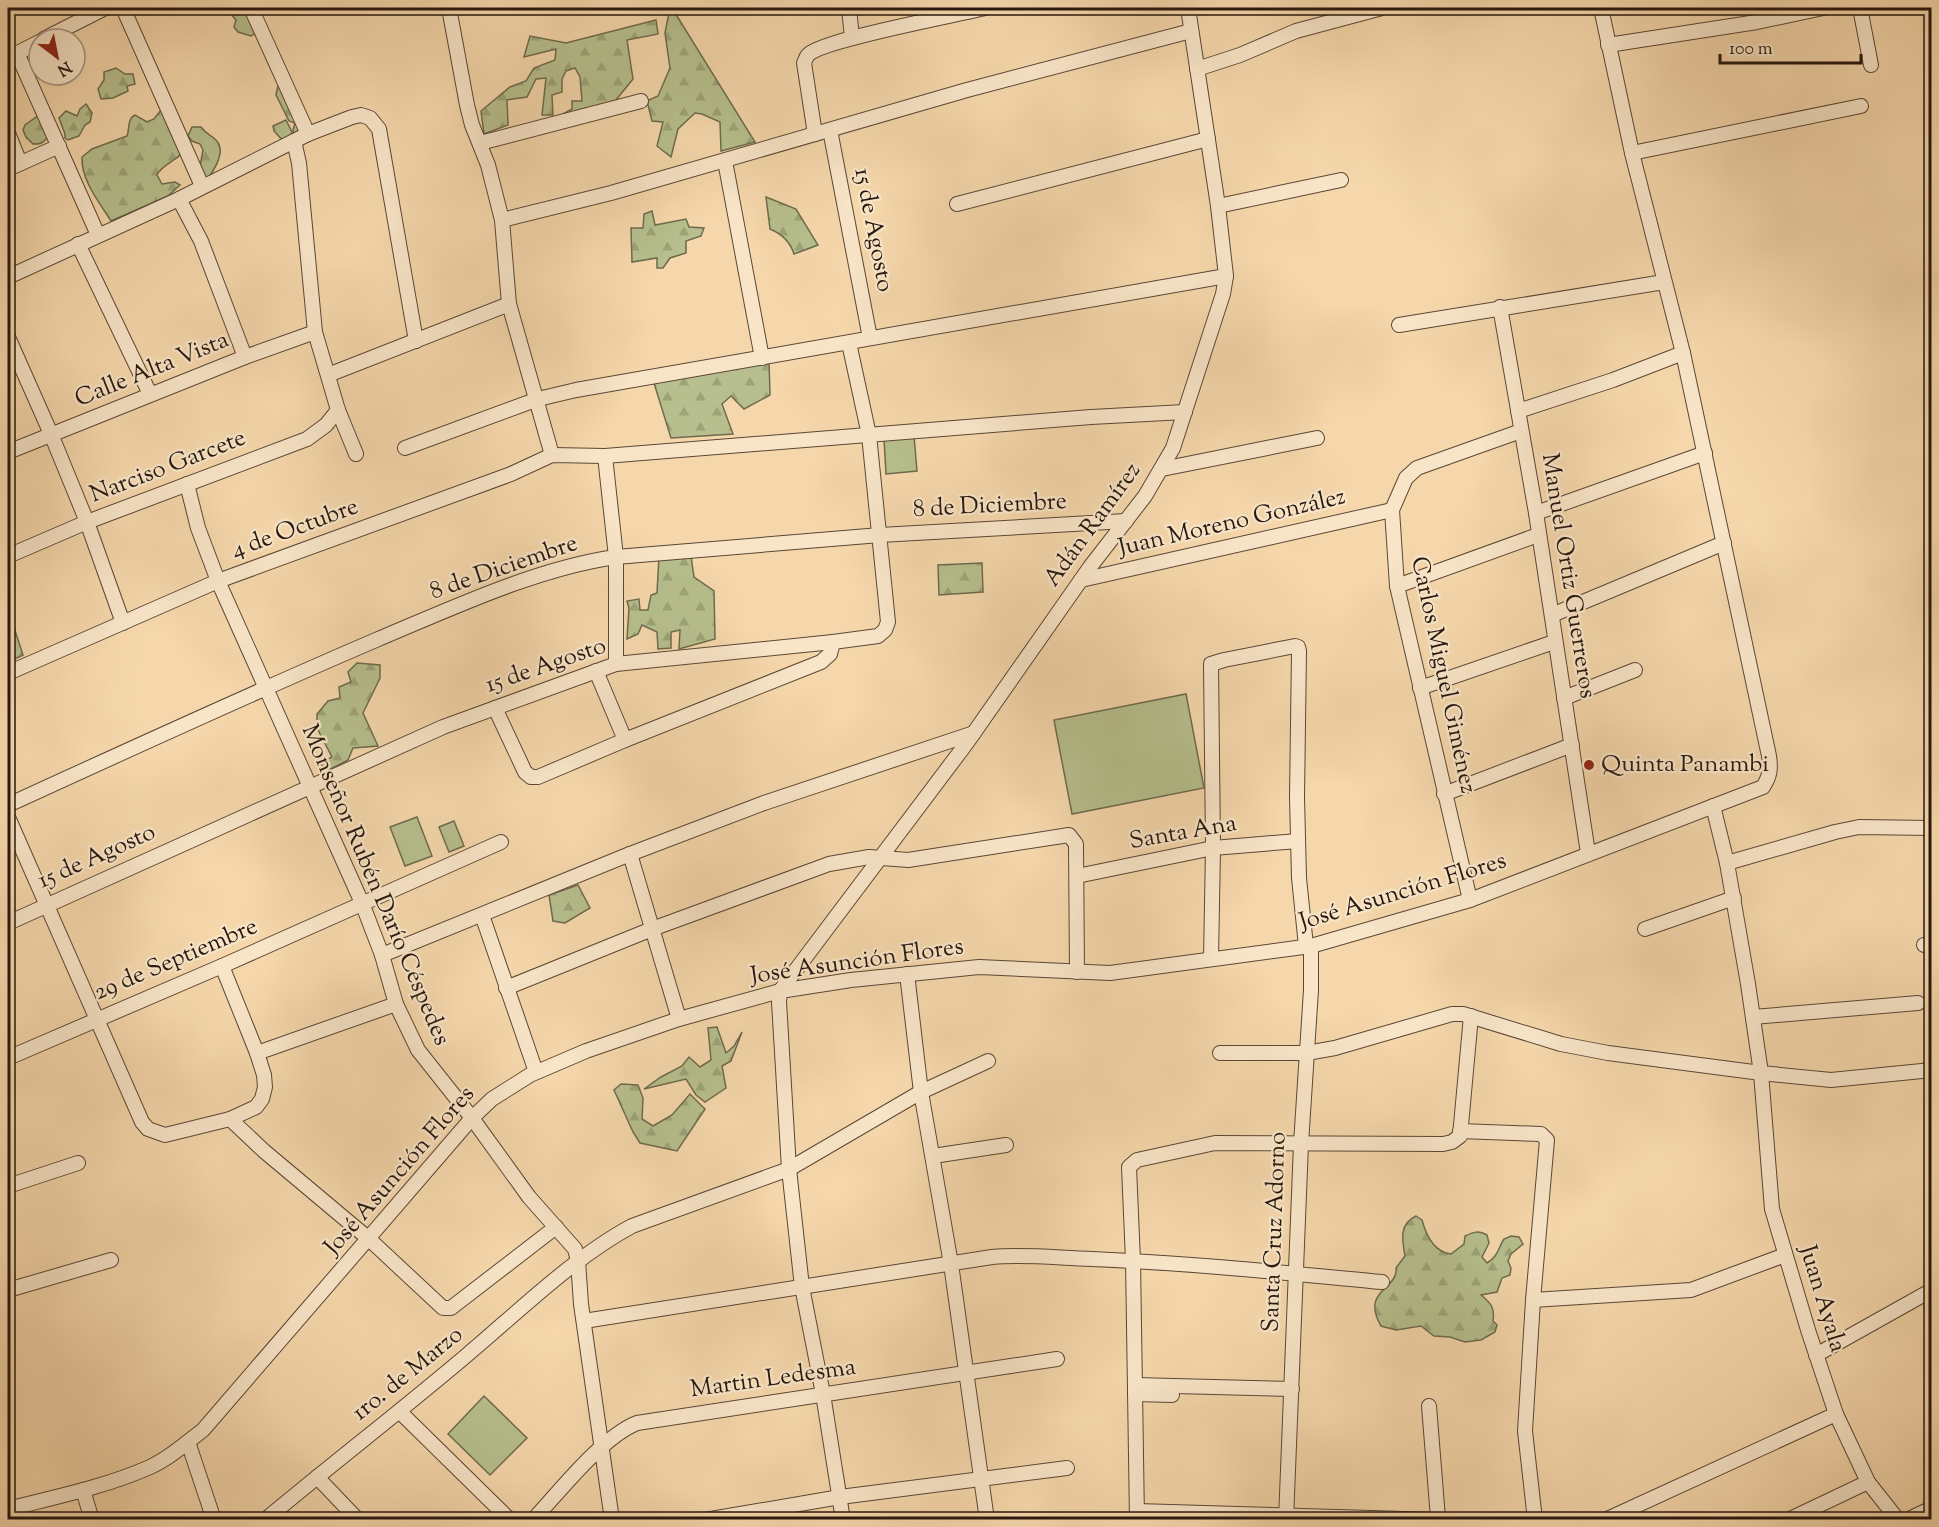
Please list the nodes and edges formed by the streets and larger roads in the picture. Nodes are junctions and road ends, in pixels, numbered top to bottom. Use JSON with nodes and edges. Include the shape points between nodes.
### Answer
{"nodes":[{"id":1,"x":105,"y":8,"type":"edge"},
{"id":2,"x":123,"y":8,"type":"edge"},
{"id":3,"x":251,"y":8,"type":"edge"},
{"id":4,"x":448,"y":8,"type":"edge"},
{"id":5,"x":849,"y":8,"type":"edge"},
{"id":6,"x":985,"y":8,"type":"edge"},
{"id":7,"x":1188,"y":8,"type":"edge"},
{"id":8,"x":1382,"y":8,"type":"edge"},
{"id":9,"x":1601,"y":8,"type":"edge"},
{"id":10,"x":1823,"y":8,"type":"edge"},
{"id":11,"x":1860,"y":8,"type":"edge"},
{"id":12,"x":78,"y":14,"type":"edge"},
{"id":13,"x":60,"y":27,"type":"edge"},
{"id":14,"x":1191,"y":31,"type":"junction"},
{"id":15,"x":852,"y":38,"type":"junction"},
{"id":16,"x":1608,"y":45,"type":"junction"},
{"id":17,"x":27,"y":48,"type":"edge"},
{"id":18,"x":12,"y":55,"type":"edge"},
{"id":19,"x":1871,"y":65,"type":"dead end"},
{"id":20,"x":1197,"y":69,"type":"junction"},
{"id":21,"x":641,"y":101,"type":"dead end"},
{"id":22,"x":1861,"y":106,"type":"dead end"},
{"id":23,"x":830,"y":130,"type":"junction"},
{"id":24,"x":8,"y":133,"type":"edge"},
{"id":25,"x":308,"y":134,"type":"junction"},
{"id":26,"x":815,"y":134,"type":"junction"},
{"id":27,"x":1208,"y":139,"type":"junction"},
{"id":28,"x":294,"y":141,"type":"junction"},
{"id":29,"x":480,"y":143,"type":"junction"},
{"id":30,"x":59,"y":146,"type":"junction"},
{"id":31,"x":1632,"y":153,"type":"junction"},
{"id":32,"x":725,"y":161,"type":"junction"},
{"id":33,"x":14,"y":166,"type":"edge"},
{"id":34,"x":1341,"y":180,"type":"dead end"},
{"id":35,"x":202,"y":186,"type":"junction"},
{"id":36,"x":179,"y":199,"type":"junction"},
{"id":37,"x":957,"y":204,"type":"dead end"},
{"id":38,"x":1218,"y":206,"type":"junction"},
{"id":39,"x":502,"y":220,"type":"junction"},
{"id":40,"x":98,"y":235,"type":"junction"},
{"id":41,"x":78,"y":244,"type":"junction"},
{"id":42,"x":1226,"y":276,"type":"junction"},
{"id":43,"x":8,"y":278,"type":"edge"},
{"id":44,"x":1664,"y":282,"type":"junction"},
{"id":45,"x":509,"y":304,"type":"junction"},
{"id":46,"x":1500,"y":307,"type":"junction"},
{"id":47,"x":1399,"y":325,"type":"dead end"},
{"id":48,"x":315,"y":332,"type":"junction"},
{"id":49,"x":8,"y":337,"type":"edge"},
{"id":50,"x":870,"y":338,"type":"junction"},
{"id":51,"x":416,"y":341,"type":"junction"},
{"id":52,"x":849,"y":343,"type":"junction"},
{"id":53,"x":1683,"y":353,"type":"junction"},
{"id":54,"x":245,"y":357,"type":"junction"},
{"id":55,"x":762,"y":358,"type":"junction"},
{"id":56,"x":328,"y":375,"type":"junction"},
{"id":57,"x":150,"y":394,"type":"junction"},
{"id":58,"x":538,"y":399,"type":"junction"},
{"id":59,"x":338,"y":410,"type":"junction"},
{"id":60,"x":1518,"y":411,"type":"junction"},
{"id":61,"x":1185,"y":412,"type":"junction"},
{"id":62,"x":1521,"y":431,"type":"junction"},
{"id":63,"x":51,"y":434,"type":"junction"},
{"id":64,"x":869,"y":435,"type":"junction"},
{"id":65,"x":1317,"y":438,"type":"dead end"},
{"id":66,"x":405,"y":448,"type":"dead end"},
{"id":67,"x":8,"y":452,"type":"edge"},
{"id":68,"x":1705,"y":453,"type":"junction"},
{"id":69,"x":356,"y":454,"type":"dead end"},
{"id":70,"x":552,"y":455,"type":"junction"},
{"id":71,"x":605,"y":456,"type":"junction"},
{"id":72,"x":1162,"y":469,"type":"junction"},
{"id":73,"x":187,"y":484,"type":"junction"},
{"id":74,"x":1392,"y":510,"type":"junction"},
{"id":75,"x":1536,"y":513,"type":"junction"},
{"id":76,"x":1126,"y":521,"type":"junction"},
{"id":77,"x":87,"y":522,"type":"junction"},
{"id":78,"x":880,"y":535,"type":"junction"},
{"id":79,"x":1538,"y":535,"type":"junction"},
{"id":80,"x":1724,"y":543,"type":"junction"},
{"id":81,"x":8,"y":556,"type":"edge"},
{"id":82,"x":616,"y":557,"type":"junction"},
{"id":83,"x":1082,"y":580,"type":"junction"},
{"id":84,"x":218,"y":581,"type":"junction"},
{"id":85,"x":1397,"y":586,"type":"junction"},
{"id":86,"x":1552,"y":615,"type":"junction"},
{"id":87,"x":123,"y":623,"type":"junction"},
{"id":88,"x":832,"y":642,"type":"junction"},
{"id":89,"x":1554,"y":642,"type":"junction"},
{"id":90,"x":616,"y":664,"type":"junction"},
{"id":91,"x":1635,"y":670,"type":"dead end"},
{"id":92,"x":596,"y":671,"type":"junction"},
{"id":93,"x":8,"y":673,"type":"edge"},
{"id":94,"x":266,"y":687,"type":"junction"},
{"id":95,"x":1420,"y":688,"type":"junction"},
{"id":96,"x":1564,"y":698,"type":"junction"},
{"id":97,"x":495,"y":708,"type":"junction"},
{"id":98,"x":975,"y":733,"type":"junction"},
{"id":99,"x":625,"y":740,"type":"junction"},
{"id":100,"x":1572,"y":745,"type":"junction"},
{"id":101,"x":310,"y":786,"type":"junction"},
{"id":102,"x":1444,"y":794,"type":"junction"},
{"id":103,"x":8,"y":805,"type":"edge"},
{"id":104,"x":1713,"y":806,"type":"junction"},
{"id":105,"x":8,"y":817,"type":"edge"},
{"id":106,"x":1932,"y":828,"type":"edge"},
{"id":107,"x":1298,"y":841,"type":"junction"},
{"id":108,"x":501,"y":842,"type":"dead end"},
{"id":109,"x":1213,"y":848,"type":"junction"},
{"id":110,"x":1588,"y":853,"type":"junction"},
{"id":111,"x":630,"y":854,"type":"junction"},
{"id":112,"x":883,"y":857,"type":"junction"},
{"id":113,"x":1727,"y":863,"type":"junction"},
{"id":114,"x":1077,"y":876,"type":"junction"},
{"id":115,"x":1734,"y":898,"type":"junction"},
{"id":116,"x":1470,"y":900,"type":"junction"},
{"id":117,"x":362,"y":903,"type":"junction"},
{"id":118,"x":47,"y":904,"type":"junction"},
{"id":119,"x":482,"y":915,"type":"junction"},
{"id":120,"x":8,"y":922,"type":"edge"},
{"id":121,"x":652,"y":928,"type":"junction"},
{"id":122,"x":1645,"y":928,"type":"dead end"},
{"id":123,"x":1308,"y":946,"type":"junction"},
{"id":124,"x":382,"y":955,"type":"junction"},
{"id":125,"x":1210,"y":959,"type":"junction"},
{"id":126,"x":222,"y":966,"type":"junction"},
{"id":127,"x":1077,"y":972,"type":"junction"},
{"id":128,"x":907,"y":974,"type":"junction"},
{"id":129,"x":506,"y":988,"type":"junction"},
{"id":130,"x":780,"y":991,"type":"junction"},
{"id":131,"x":1918,"y":1003,"type":"dead end"},
{"id":132,"x":396,"y":1004,"type":"junction"},
{"id":133,"x":1471,"y":1017,"type":"junction"},
{"id":134,"x":1753,"y":1017,"type":"junction"},
{"id":135,"x":96,"y":1019,"type":"junction"},
{"id":136,"x":679,"y":1019,"type":"junction"},
{"id":137,"x":257,"y":1053,"type":"junction"},
{"id":138,"x":1220,"y":1053,"type":"dead end"},
{"id":139,"x":1307,"y":1053,"type":"junction"},
{"id":140,"x":8,"y":1058,"type":"edge"},
{"id":141,"x":988,"y":1061,"type":"dead end"},
{"id":142,"x":1932,"y":1070,"type":"edge"},
{"id":143,"x":536,"y":1072,"type":"junction"},
{"id":144,"x":1761,"y":1073,"type":"junction"},
{"id":145,"x":921,"y":1092,"type":"junction"},
{"id":146,"x":472,"y":1118,"type":"junction"},
{"id":147,"x":230,"y":1119,"type":"junction"},
{"id":148,"x":1460,"y":1131,"type":"junction"},
{"id":149,"x":1301,"y":1144,"type":"junction"},
{"id":150,"x":1006,"y":1146,"type":"dead end"},
{"id":151,"x":933,"y":1156,"type":"junction"},
{"id":152,"x":78,"y":1163,"type":"dead end"},
{"id":153,"x":789,"y":1169,"type":"junction"},
{"id":154,"x":8,"y":1186,"type":"edge"},
{"id":155,"x":556,"y":1227,"type":"junction"},
{"id":156,"x":369,"y":1239,"type":"junction"},
{"id":157,"x":1785,"y":1255,"type":"junction"},
{"id":158,"x":111,"y":1260,"type":"dead end"},
{"id":159,"x":578,"y":1261,"type":"junction"},
{"id":160,"x":1133,"y":1261,"type":"junction"},
{"id":161,"x":951,"y":1264,"type":"junction"},
{"id":162,"x":1296,"y":1274,"type":"junction"},
{"id":163,"x":1382,"y":1282,"type":"dead end"},
{"id":164,"x":802,"y":1287,"type":"junction"},
{"id":165,"x":8,"y":1290,"type":"edge"},
{"id":166,"x":1932,"y":1290,"type":"edge"},
{"id":167,"x":1533,"y":1300,"type":"junction"},
{"id":168,"x":584,"y":1321,"type":"junction"},
{"id":169,"x":1816,"y":1355,"type":"junction"},
{"id":170,"x":1057,"y":1359,"type":"dead end"},
{"id":171,"x":967,"y":1372,"type":"junction"},
{"id":172,"x":1135,"y":1390,"type":"junction"},
{"id":173,"x":823,"y":1394,"type":"junction"},
{"id":174,"x":1292,"y":1394,"type":"junction"},
{"id":175,"x":1429,"y":1406,"type":"dead end"},
{"id":176,"x":400,"y":1412,"type":"junction"},
{"id":177,"x":1836,"y":1414,"type":"junction"},
{"id":178,"x":188,"y":1442,"type":"junction"},
{"id":179,"x":601,"y":1448,"type":"junction"},
{"id":180,"x":1067,"y":1468,"type":"dead end"},
{"id":181,"x":317,"y":1477,"type":"junction"},
{"id":182,"x":982,"y":1479,"type":"junction"},
{"id":183,"x":1868,"y":1482,"type":"junction"},
{"id":184,"x":83,"y":1490,"type":"junction"},
{"id":185,"x":840,"y":1497,"type":"junction"},
{"id":186,"x":1932,"y":1508,"type":"edge"},
{"id":187,"x":8,"y":1509,"type":"edge"},
{"id":188,"x":1137,"y":1515,"type":"edge"},
{"id":189,"x":1286,"y":1517,"type":"edge"},
{"id":190,"x":1438,"y":1519,"type":"edge"},
{"id":191,"x":92,"y":1520,"type":"edge"},
{"id":192,"x":214,"y":1520,"type":"edge"},
{"id":193,"x":265,"y":1520,"type":"edge"},
{"id":194,"x":358,"y":1520,"type":"edge"},
{"id":195,"x":510,"y":1520,"type":"edge"},
{"id":196,"x":533,"y":1520,"type":"edge"},
{"id":197,"x":612,"y":1520,"type":"edge"},
{"id":198,"x":705,"y":1520,"type":"edge"},
{"id":199,"x":843,"y":1520,"type":"edge"},
{"id":200,"x":987,"y":1520,"type":"edge"},
{"id":201,"x":1534,"y":1520,"type":"edge"},
{"id":202,"x":1605,"y":1520,"type":"edge"},
{"id":203,"x":1788,"y":1520,"type":"edge"},
{"id":204,"x":1898,"y":1520,"type":"edge"},
{"id":205,"x":1907,"y":1520,"type":"edge"}],
"edges":[{"from":1,"to":12,"type":"street"},
{"from":2,"to":35,"type":"street"},
{"from":3,"to":25,"type":"street"},
{"from":4,"to":29,"type":"street","via":[[466,105]]},
{"from":5,"to":15,"type":"street"},
{"from":6,"to":15,"type":"street"},
{"from":7,"to":14,"type":"street","name":"Adán Ramírez"},
{"from":8,"to":20,"type":"street","via":[[1296,31]]},
{"from":9,"to":16,"type":"street"},
{"from":10,"to":16,"type":"street"},
{"from":11,"to":19,"type":"street"},
{"from":12,"to":13,"type":"street"},
{"from":14,"to":20,"type":"street","name":"Adán Ramírez"},
{"from":14,"to":23,"type":"street"},
{"from":15,"to":26,"type":"street","via":[[818,49],[804,63]]},
{"from":16,"to":31,"type":"street"},
{"from":17,"to":18,"type":"street"},
{"from":18,"to":30,"type":"street"},
{"from":20,"to":27,"type":"street","name":"Adán Ramírez"},
{"from":21,"to":29,"type":"street"},
{"from":22,"to":31,"type":"street"},
{"from":23,"to":26,"type":"street"},
{"from":23,"to":50,"type":"street","name":"15 de Agosto"},
{"from":24,"to":33,"type":"street"},
{"from":25,"to":28,"type":"street"},
{"from":25,"to":51,"type":"street","via":[[361,115],[370,118],[379,129]]},
{"from":26,"to":32,"type":"street"},
{"from":27,"to":37,"type":"street"},
{"from":27,"to":38,"type":"street","name":"Adán Ramírez"},
{"from":28,"to":35,"type":"street"},
{"from":28,"to":48,"type":"street"},
{"from":29,"to":39,"type":"street"},
{"from":30,"to":33,"type":"street"},
{"from":30,"to":40,"type":"street"},
{"from":31,"to":44,"type":"street"},
{"from":32,"to":39,"type":"street"},
{"from":32,"to":55,"type":"street"},
{"from":34,"to":38,"type":"street"},
{"from":35,"to":36,"type":"street"},
{"from":36,"to":40,"type":"street"},
{"from":36,"to":54,"type":"street","via":[[201,241]]},
{"from":38,"to":42,"type":"street","name":"Adán Ramírez"},
{"from":39,"to":45,"type":"street"},
{"from":40,"to":41,"type":"street"},
{"from":41,"to":43,"type":"street"},
{"from":41,"to":57,"type":"street"},
{"from":42,"to":50,"type":"street"},
{"from":42,"to":61,"type":"street","name":"Adán Ramírez"},
{"from":44,"to":46,"type":"street"},
{"from":44,"to":53,"type":"street"},
{"from":45,"to":51,"type":"street"},
{"from":45,"to":58,"type":"street"},
{"from":46,"to":47,"type":"street"},
{"from":46,"to":60,"type":"street","name":"Manuel Ortiz Guerreros"},
{"from":48,"to":54,"type":"street","name":"Calle Alta Vista"},
{"from":48,"to":56,"type":"street"},
{"from":49,"to":63,"type":"street"},
{"from":50,"to":52,"type":"street"},
{"from":51,"to":56,"type":"street"},
{"from":52,"to":55,"type":"street"},
{"from":52,"to":64,"type":"street","name":"15 de Agosto"},
{"from":53,"to":60,"type":"street"},
{"from":53,"to":68,"type":"street"},
{"from":54,"to":57,"type":"street","name":"Calle Alta Vista"},
{"from":55,"to":58,"type":"street"},
{"from":56,"to":59,"type":"street"},
{"from":57,"to":63,"type":"street","name":"Calle Alta Vista"},
{"from":58,"to":66,"type":"street"},
{"from":58,"to":70,"type":"street"},
{"from":59,"to":69,"type":"street"},
{"from":59,"to":73,"type":"street","name":"Narciso Garcete","via":[[326,425],[306,439]]},
{"from":60,"to":62,"type":"street","name":"Manuel Ortiz Guerreros"},
{"from":61,"to":64,"type":"street","name":"4 de Octubre"},
{"from":61,"to":72,"type":"street","name":"Adán Ramírez"},
{"from":62,"to":74,"type":"street","name":"Carlos Miguel Giménez","via":[[1417,468],[1406,478]]},
{"from":62,"to":75,"type":"street","name":"Manuel Ortiz Guerreros"},
{"from":63,"to":67,"type":"street","name":"Calle Alta Vista"},
{"from":63,"to":77,"type":"street"},
{"from":64,"to":71,"type":"street","name":"4 de Octubre"},
{"from":64,"to":78,"type":"street","name":"15 de Agosto"},
{"from":65,"to":72,"type":"street"},
{"from":68,"to":75,"type":"street"},
{"from":68,"to":80,"type":"street"},
{"from":70,"to":71,"type":"street","name":"4 de Octubre"},
{"from":70,"to":84,"type":"street","name":"4 de Octubre","via":[[511,474]]},
{"from":71,"to":82,"type":"street"},
{"from":72,"to":76,"type":"street","name":"Adán Ramírez"},
{"from":73,"to":77,"type":"street","name":"Narciso Garcete"},
{"from":73,"to":84,"type":"street","name":"Monseñor Rubén Darío Céspedes"},
{"from":74,"to":83,"type":"street","name":"Juan Moreno González"},
{"from":74,"to":85,"type":"street","name":"Carlos Miguel Giménez"},
{"from":75,"to":79,"type":"street","name":"Manuel Ortiz Guerreros"},
{"from":76,"to":78,"type":"street","name":"8 de Diciembre"},
{"from":76,"to":83,"type":"street","name":"Adán Ramírez"},
{"from":77,"to":81,"type":"street","name":"Narciso Garcete"},
{"from":77,"to":87,"type":"street"},
{"from":78,"to":82,"type":"street","name":"8 de Diciembre"},
{"from":78,"to":88,"type":"street","name":"15 de Agosto","via":[[888,622],[885,630],[878,636]]},
{"from":79,"to":85,"type":"street"},
{"from":79,"to":86,"type":"street","name":"Manuel Ortiz Guerreros"},
{"from":80,"to":86,"type":"street"},
{"from":80,"to":104,"type":"street","name":"José Asunción Flores","via":[[1771,768],[1763,787]]},
{"from":82,"to":90,"type":"street"},
{"from":82,"to":94,"type":"street","name":"8 de Diciembre","via":[[573,565],[516,583]]},
{"from":83,"to":98,"type":"street","name":"Adán Ramírez"},
{"from":84,"to":87,"type":"street","name":"4 de Octubre"},
{"from":84,"to":94,"type":"street","name":"Monseñor Rubén Darío Céspedes"},
{"from":85,"to":95,"type":"street","name":"Carlos Miguel Giménez"},
{"from":86,"to":89,"type":"street","name":"Manuel Ortiz Guerreros"},
{"from":87,"to":93,"type":"street","name":"4 de Octubre"},
{"from":88,"to":90,"type":"street","name":"15 de Agosto"},
{"from":88,"to":99,"type":"street","via":[[830,654],[821,662]]},
{"from":89,"to":95,"type":"street"},
{"from":89,"to":96,"type":"street","name":"Manuel Ortiz Guerreros"},
{"from":90,"to":92,"type":"street","name":"15 de Agosto"},
{"from":91,"to":96,"type":"street"},
{"from":92,"to":97,"type":"street","name":"15 de Agosto"},
{"from":92,"to":99,"type":"street"},
{"from":94,"to":101,"type":"street","name":"Monseñor Rubén Darío Céspedes"},
{"from":94,"to":103,"type":"street","name":"8 de Diciembre"},
{"from":95,"to":102,"type":"street","name":"Carlos Miguel Giménez"},
{"from":96,"to":100,"type":"street","name":"Manuel Ortiz Guerreros"},
{"from":97,"to":99,"type":"street","via":[[525,772],[531,777]]},
{"from":97,"to":101,"type":"street","name":"15 de Agosto","via":[[442,727]]},
{"from":98,"to":111,"type":"street","via":[[764,803]]},
{"from":98,"to":112,"type":"street","name":"Adán Ramírez"},
{"from":100,"to":102,"type":"street"},
{"from":100,"to":110,"type":"street","name":"Manuel Ortiz Guerreros"},
{"from":101,"to":117,"type":"street","name":"Monseñor Rubén Darío Céspedes"},
{"from":101,"to":118,"type":"street","name":"15 de Agosto"},
{"from":102,"to":116,"type":"street","name":"Carlos Miguel Giménez"},
{"from":104,"to":110,"type":"street","name":"José Asunción Flores"},
{"from":104,"to":113,"type":"street","name":"Juan Ayala"},
{"from":105,"to":118,"type":"street"},
{"from":106,"to":113,"type":"street","via":[[1859,827]]},
{"from":107,"to":109,"type":"street","name":"Santa Ana"},
{"from":107,"to":109,"type":"street","name":"Santa Cruz Adorno","via":[[1299,651],[1295,646],[1211,664]]},
{"from":107,"to":123,"type":"street","name":"Santa Cruz Adorno"},
{"from":108,"to":117,"type":"street","name":"29 de Septiembre"},
{"from":109,"to":114,"type":"street","name":"Santa Ana"},
{"from":109,"to":125,"type":"street"},
{"from":110,"to":116,"type":"street","name":"José Asunción Flores"},
{"from":111,"to":119,"type":"street"},
{"from":111,"to":121,"type":"street"},
{"from":112,"to":114,"type":"street","via":[[918,859],[1069,835],[1076,844]]},
{"from":112,"to":121,"type":"street","via":[[828,864]]},
{"from":112,"to":130,"type":"street","name":"Adán Ramírez"},
{"from":113,"to":115,"type":"street","name":"Juan Ayala"},
{"from":114,"to":127,"type":"street"},
{"from":115,"to":122,"type":"street"},
{"from":115,"to":134,"type":"street","name":"Juan Ayala"},
{"from":116,"to":123,"type":"street","name":"José Asunción Flores"},
{"from":117,"to":124,"type":"street","name":"Monseñor Rubén Darío Céspedes"},
{"from":117,"to":126,"type":"street","name":"29 de Septiembre"},
{"from":118,"to":120,"type":"street","name":"15 de Agosto"},
{"from":118,"to":135,"type":"street"},
{"from":119,"to":124,"type":"street"},
{"from":119,"to":129,"type":"street"},
{"from":121,"to":129,"type":"street"},
{"from":121,"to":136,"type":"street"},
{"from":123,"to":125,"type":"street","name":"José Asunción Flores"},
{"from":123,"to":139,"type":"street","name":"Santa Cruz Adorno"},
{"from":124,"to":132,"type":"street","name":"Monseñor Rubén Darío Céspedes"},
{"from":125,"to":127,"type":"street","name":"José Asunción Flores","via":[[1110,973]]},
{"from":126,"to":135,"type":"street","name":"29 de Septiembre"},
{"from":126,"to":137,"type":"street"},
{"from":127,"to":128,"type":"street","name":"José Asunción Flores","via":[[979,967]]},
{"from":128,"to":130,"type":"street","name":"José Asunción Flores"},
{"from":128,"to":145,"type":"street"},
{"from":129,"to":143,"type":"street"},
{"from":130,"to":136,"type":"street","name":"José Asunción Flores"},
{"from":130,"to":153,"type":"street"},
{"from":131,"to":134,"type":"street"},
{"from":132,"to":137,"type":"street"},
{"from":132,"to":146,"type":"street","name":"Monseñor Rubén Darío Céspedes","via":[[422,1056]]},
{"from":133,"to":139,"type":"street","via":[[1452,1014]]},
{"from":133,"to":144,"type":"street","via":[[1608,1053]]},
{"from":133,"to":148,"type":"street"},
{"from":134,"to":144,"type":"street","name":"Juan Ayala"},
{"from":135,"to":140,"type":"street","name":"29 de Septiembre"},
{"from":135,"to":147,"type":"street","via":[[148,1129],[165,1135]]},
{"from":136,"to":143,"type":"street","name":"José Asunción Flores"},
{"from":137,"to":147,"type":"street","via":[[264,1076],[262,1099],[256,1107]]},
{"from":138,"to":139,"type":"street"},
{"from":139,"to":149,"type":"street","name":"Santa Cruz Adorno"},
{"from":141,"to":145,"type":"street","name":"1ro. de Marzo"},
{"from":142,"to":144,"type":"street","via":[[1831,1080]]},
{"from":143,"to":146,"type":"street","name":"José Asunción Flores","via":[[492,1099]]},
{"from":144,"to":157,"type":"street","name":"Juan Ayala","via":[[1772,1209]]},
{"from":145,"to":151,"type":"street"},
{"from":145,"to":153,"type":"street","name":"1ro. de Marzo"},
{"from":146,"to":155,"type":"street","name":"Monseñor Rubén Darío Céspedes","via":[[529,1197]]},
{"from":146,"to":156,"type":"street","name":"José Asunción Flores"},
{"from":147,"to":156,"type":"street"},
{"from":148,"to":149,"type":"street","via":[[1460,1136],[1443,1144]]},
{"from":148,"to":167,"type":"street","via":[[1540,1134],[1547,1140]]},
{"from":149,"to":160,"type":"street","via":[[1215,1143],[1132,1162],[1129,1167]]},
{"from":149,"to":162,"type":"street","name":"Santa Cruz Adorno"},
{"from":150,"to":151,"type":"street"},
{"from":151,"to":161,"type":"street"},
{"from":152,"to":154,"type":"street"},
{"from":153,"to":159,"type":"street","name":"1ro. de Marzo","via":[[632,1226]]},
{"from":153,"to":164,"type":"street"},
{"from":155,"to":156,"type":"street","via":[[447,1309]]},
{"from":155,"to":159,"type":"street","name":"Monseñor Rubén Darío Céspedes","via":[[575,1249]]},
{"from":156,"to":178,"type":"street","name":"José Asunción Flores","via":[[217,1416]]},
{"from":157,"to":167,"type":"street","via":[[1691,1290]]},
{"from":157,"to":169,"type":"street","name":"Juan Ayala"},
{"from":158,"to":165,"type":"street"},
{"from":159,"to":168,"type":"street","name":"Monseñor Rubén Darío Céspedes"},
{"from":159,"to":176,"type":"street","name":"1ro. de Marzo"},
{"from":160,"to":161,"type":"street","via":[[1021,1254]]},
{"from":160,"to":162,"type":"street"},
{"from":160,"to":172,"type":"street"},
{"from":161,"to":164,"type":"street"},
{"from":161,"to":171,"type":"street"},
{"from":162,"to":163,"type":"street"},
{"from":162,"to":174,"type":"street","name":"Santa Cruz Adorno"},
{"from":164,"to":168,"type":"street"},
{"from":164,"to":173,"type":"street"},
{"from":166,"to":169,"type":"street"},
{"from":167,"to":201,"type":"street","via":[[1525,1431]]},
{"from":168,"to":179,"type":"street","name":"Monseñor Rubén Darío Céspedes"},
{"from":169,"to":177,"type":"street","name":"Juan Ayala"},
{"from":170,"to":171,"type":"street","name":"Martin Ledesma"},
{"from":171,"to":173,"type":"street","name":"Martin Ledesma"},
{"from":171,"to":182,"type":"street"},
{"from":172,"to":174,"type":"street"},
{"from":172,"to":188,"type":"street"},
{"from":173,"to":179,"type":"street","name":"Martin Ledesma","via":[[652,1419],[622,1429]]},
{"from":173,"to":185,"type":"street"},
{"from":174,"to":189,"type":"street","name":"Santa Cruz Adorno"},
{"from":175,"to":190,"type":"street"},
{"from":176,"to":181,"type":"street","name":"1ro. de Marzo"},
{"from":176,"to":195,"type":"street"},
{"from":177,"to":183,"type":"street","name":"Juan Ayala"},
{"from":177,"to":202,"type":"street"},
{"from":178,"to":184,"type":"street","name":"José Asunción Flores","via":[[151,1466]]},
{"from":178,"to":192,"type":"street"},
{"from":179,"to":196,"type":"street","name":"Martin Ledesma"},
{"from":179,"to":197,"type":"street","name":"Monseñor Rubén Darío Céspedes"},
{"from":180,"to":182,"type":"street"},
{"from":181,"to":193,"type":"street","name":"1ro. de Marzo"},
{"from":181,"to":194,"type":"street"},
{"from":182,"to":185,"type":"street"},
{"from":182,"to":200,"type":"street"},
{"from":183,"to":203,"type":"street"},
{"from":183,"to":204,"type":"street","name":"Juan Ayala"},
{"from":184,"to":187,"type":"street","name":"José Asunción Flores"},
{"from":184,"to":191,"type":"street"},
{"from":185,"to":198,"type":"street"},
{"from":185,"to":199,"type":"street"},
{"from":186,"to":205,"type":"street"},
{"from":188,"to":189,"type":"street"},
{"from":189,"to":190,"type":"street"}]}
